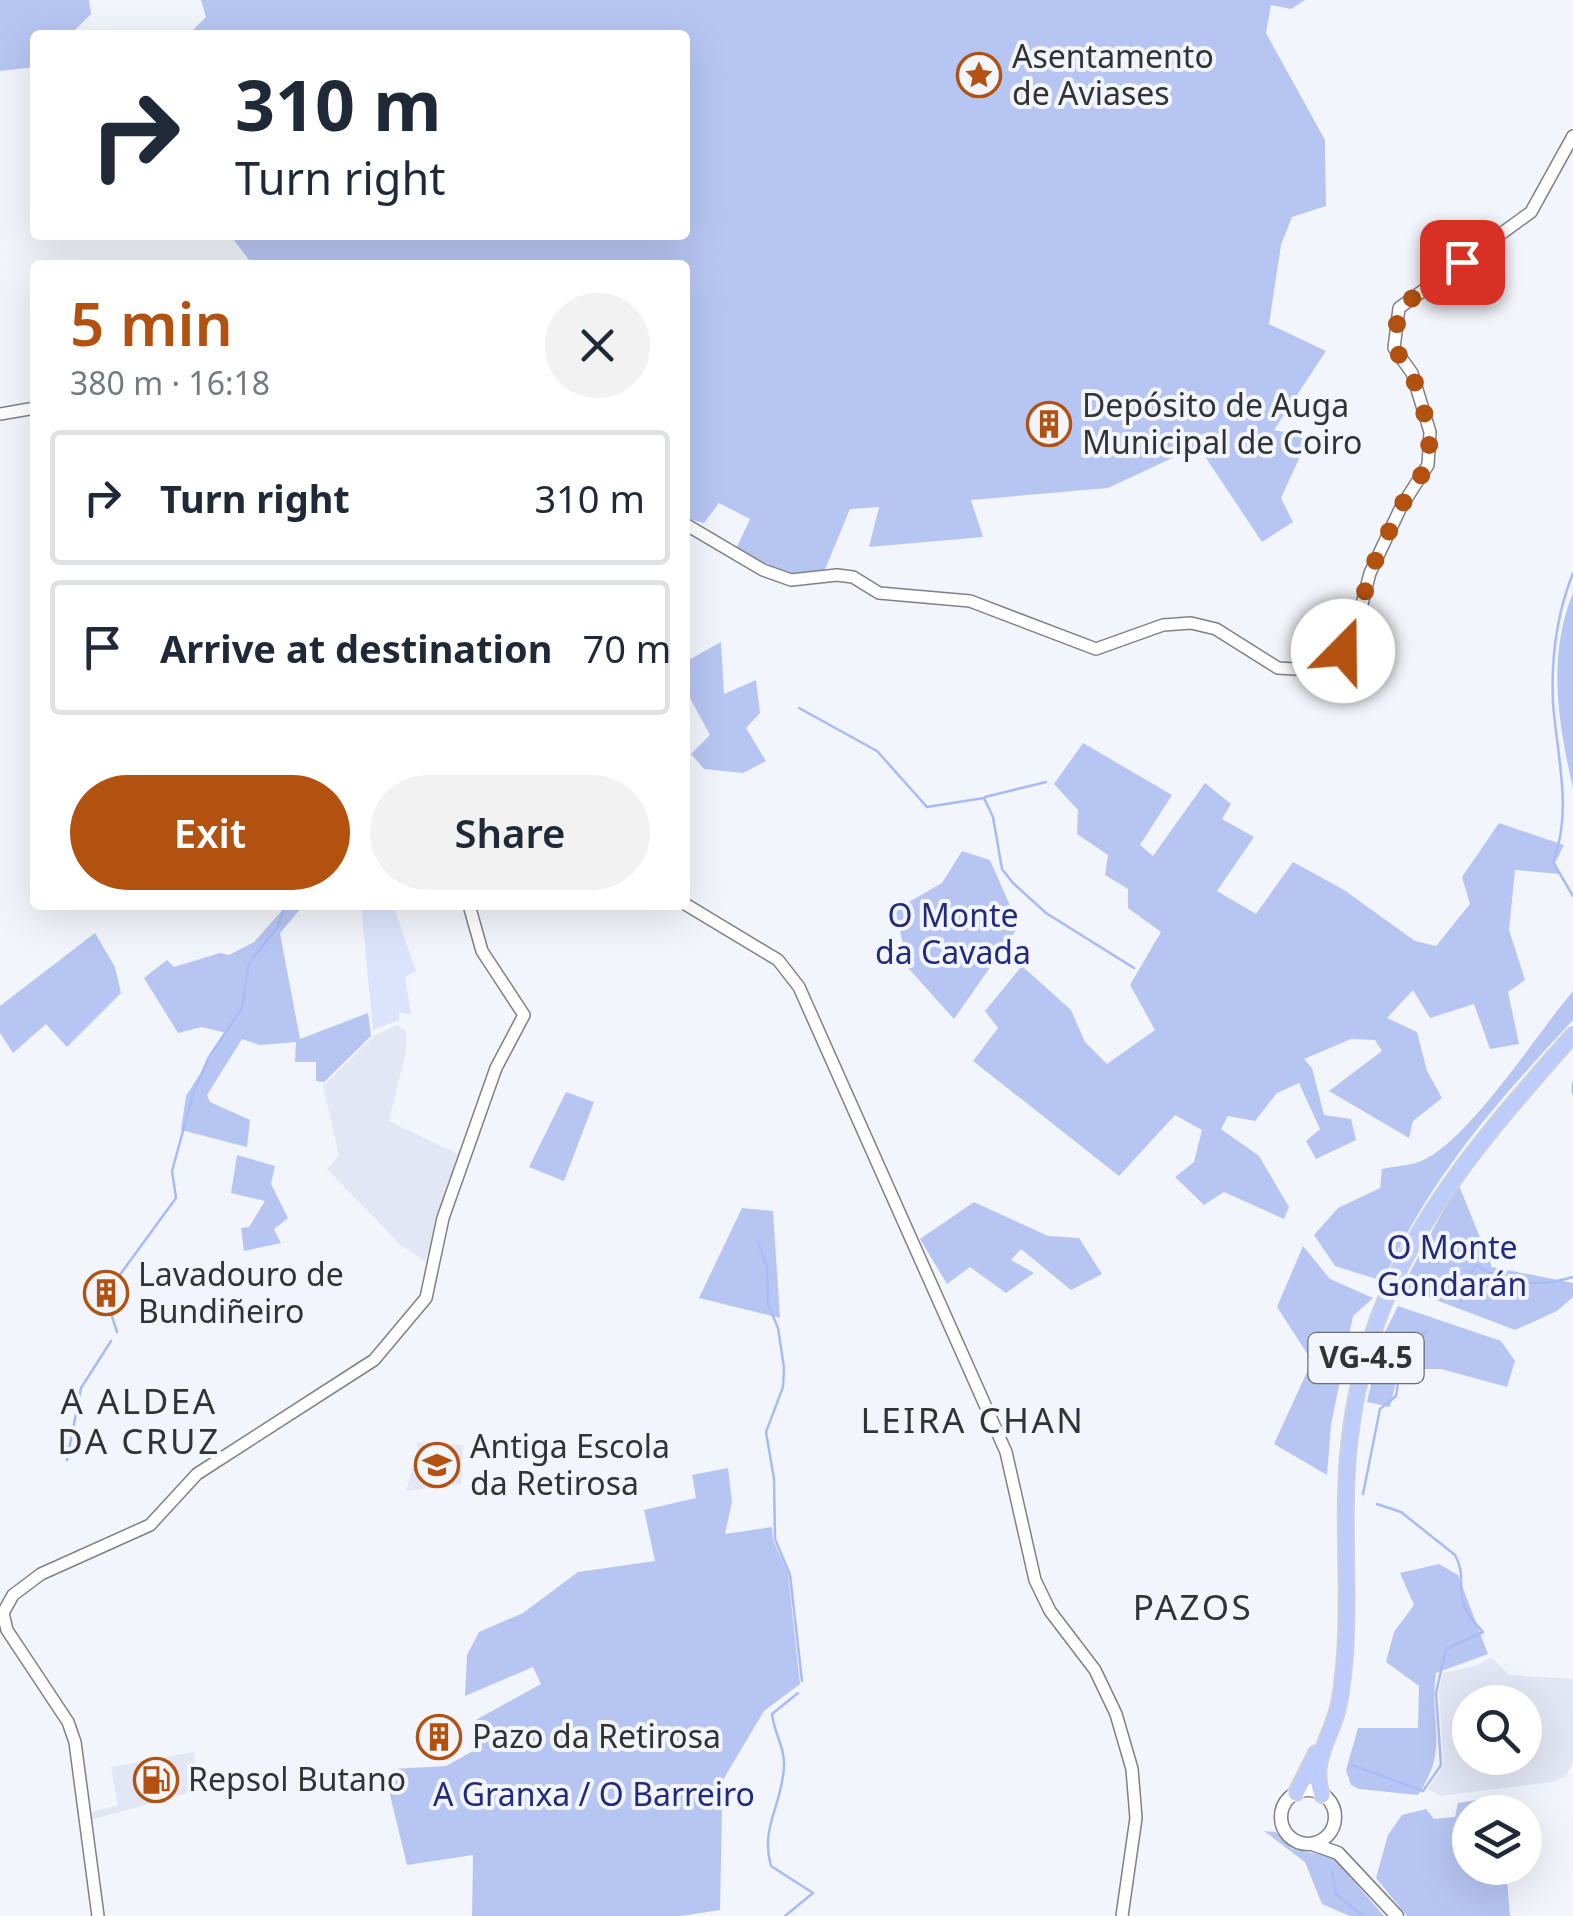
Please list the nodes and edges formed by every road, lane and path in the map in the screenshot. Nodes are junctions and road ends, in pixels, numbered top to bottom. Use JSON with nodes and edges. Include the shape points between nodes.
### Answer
{"nodes":[{"id":1,"x":1573,"y":136,"type":"edge"},
{"id":2,"x":30,"y":409,"type":"edge"},
{"id":3,"x":0,"y":414,"type":"edge"},
{"id":4,"x":690,"y":527,"type":"edge"},
{"id":5,"x":690,"y":907,"type":"edge"},
{"id":6,"x":470,"y":910,"type":"edge"},
{"id":7,"x":1573,"y":1035,"type":"edge"},
{"id":8,"x":1324,"y":1742,"type":"junction"},
{"id":9,"x":1296,"y":1793,"type":"junction"},
{"id":10,"x":1322,"y":1795,"type":"junction"},
{"id":11,"x":1330,"y":1831,"type":"junction"},
{"id":12,"x":1312,"y":1844,"type":"junction"},
{"id":13,"x":1338,"y":1853,"type":"junction"},
{"id":14,"x":98,"y":1916,"type":"edge"},
{"id":15,"x":1122,"y":1916,"type":"edge"},
{"id":16,"x":1397,"y":1916,"type":"edge"}],
"edges":[{"from":1,"to":4,"type":"street","via":[[1531,212],[1399,308],[1394,348],[1412,373],[1425,417],[1428,465],[1370,572],[1353,639],[1327,660],[1278,668],[1216,628],[1192,624],[1162,625],[1096,649],[970,600],[879,592],[837,574],[791,580]]},
{"from":2,"to":3,"type":"street"},
{"from":5,"to":15,"type":"street","via":[[778,960],[799,987],[940,1298],[1010,1464],[1034,1580],[1116,1714],[1132,1769],[1136,1818]]},
{"from":6,"to":14,"type":"street","via":[[482,951],[524,1015],[496,1068],[443,1218],[426,1298],[374,1360],[196,1474],[150,1524],[41,1574],[13,1595],[3,1613],[75,1742]]},
{"from":7,"to":8,"type":"highway","number":"VG-4.5","via":[[1454,1172],[1411,1242],[1380,1313],[1359,1382],[1348,1456],[1345,1652],[1341,1695]]},
{"from":8,"to":9,"type":"highway"},
{"from":8,"to":10,"type":"highway","via":[[1317,1773]]},
{"from":9,"to":10,"type":"main road"},
{"from":9,"to":12,"type":"main road","via":[[1283,1808],[1283,1828],[1295,1841]]},
{"from":10,"to":11,"type":"main road","via":[[1334,1814]]},
{"from":11,"to":12,"type":"main road"},
{"from":11,"to":13,"type":"main road"},
{"from":12,"to":13,"type":"main road"},
{"from":13,"to":16,"type":"main road"}]}
